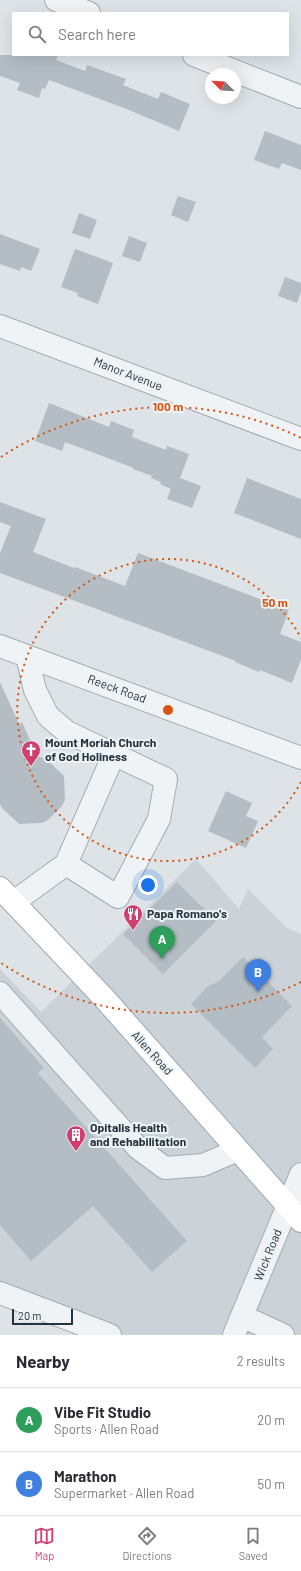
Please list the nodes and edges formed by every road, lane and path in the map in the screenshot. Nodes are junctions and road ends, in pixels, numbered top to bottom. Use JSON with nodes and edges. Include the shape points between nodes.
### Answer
{"nodes":[{"id":1,"x":56,"y":0,"type":"edge"},
{"id":2,"x":86,"y":12,"type":"edge"},
{"id":3,"x":196,"y":56,"type":"edge"},
{"id":4,"x":301,"y":98,"type":"edge"},
{"id":5,"x":0,"y":326,"type":"edge"},
{"id":6,"x":301,"y":439,"type":"edge"},
{"id":7,"x":0,"y":646,"type":"edge"},
{"id":8,"x":27,"y":656,"type":"junction"},
{"id":9,"x":114,"y":754,"type":"junction"},
{"id":10,"x":301,"y":758,"type":"edge"},
{"id":11,"x":66,"y":864,"type":"junction"},
{"id":12,"x":4,"y":893,"type":"edge"},
{"id":13,"x":0,"y":993,"type":"edge"},
{"id":14,"x":238,"y":1150,"type":"junction"},
{"id":15,"x":301,"y":1174,"type":"edge"},
{"id":16,"x":294,"y":1214,"type":"edge"},
{"id":17,"x":0,"y":1293,"type":"edge"},
{"id":18,"x":238,"y":1325,"type":"edge"},
{"id":19,"x":110,"y":1335,"type":"edge"},
{"id":20,"x":284,"y":1335,"type":"edge"}],
"edges":[{"from":1,"to":2,"type":"street"},
{"from":3,"to":4,"type":"street"},
{"from":5,"to":6,"type":"street","name":"Manor Avenue"},
{"from":7,"to":8,"type":"street","name":"Reeck Road"},
{"from":8,"to":9,"type":"street","via":[[35,690],[48,716],[67,732]]},
{"from":8,"to":10,"type":"street","name":"Reeck Road"},
{"from":9,"to":11,"type":"street"},
{"from":9,"to":11,"type":"street","via":[[166,779],[159,819],[118,897]]},
{"from":11,"to":12,"type":"street"},
{"from":12,"to":14,"type":"main road","name":"Allen Road","via":[[104,998]]},
{"from":13,"to":14,"type":"street","via":[[138,1148],[165,1168],[203,1165]]},
{"from":14,"to":16,"type":"main road","name":"Allen Road"},
{"from":15,"to":16,"type":"street","name":"Wick Road"},
{"from":16,"to":18,"type":"street","name":"Wick Road"},
{"from":17,"to":19,"type":"street"},
{"from":18,"to":20,"type":"street"}]}
